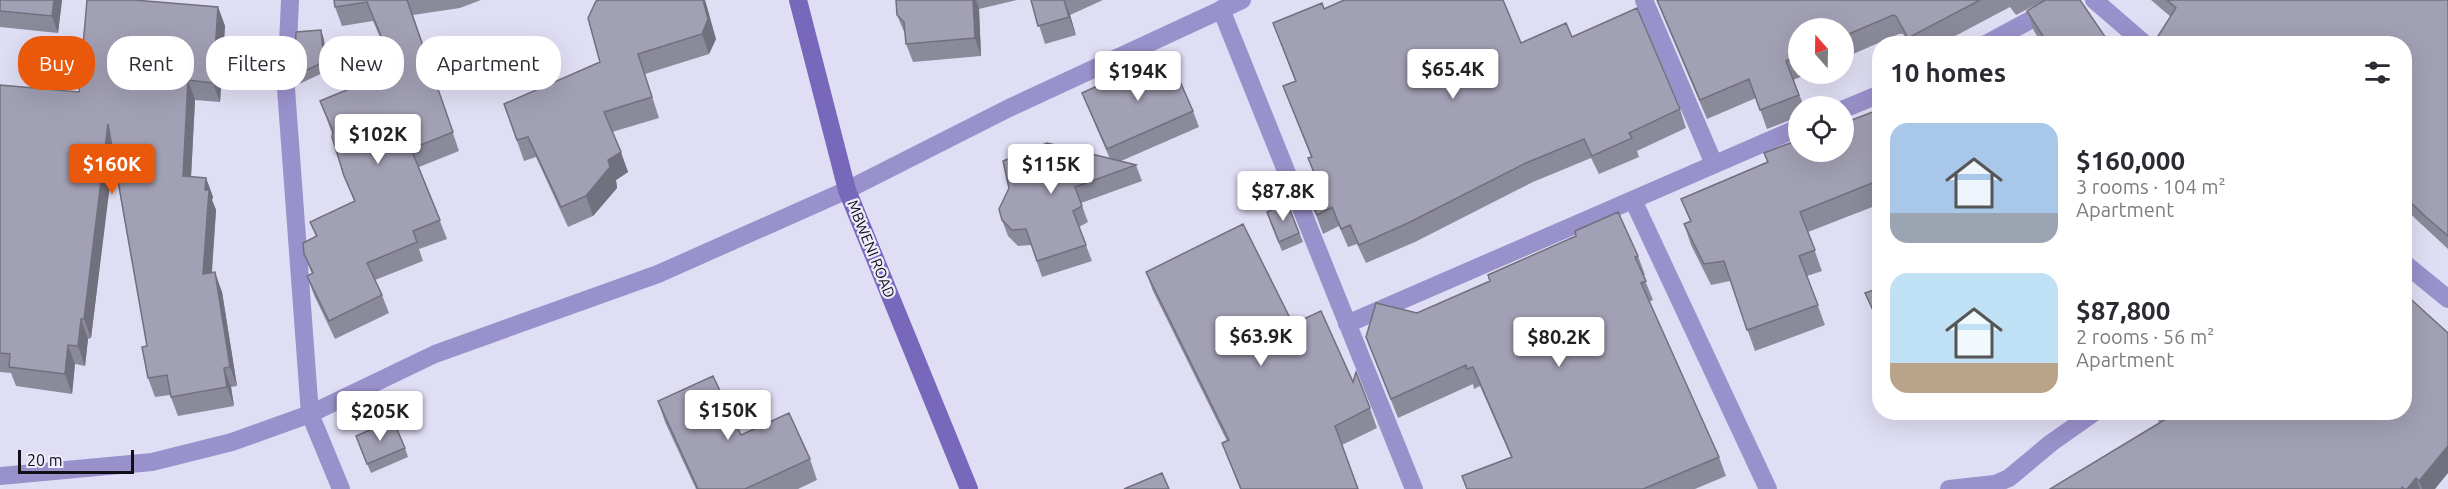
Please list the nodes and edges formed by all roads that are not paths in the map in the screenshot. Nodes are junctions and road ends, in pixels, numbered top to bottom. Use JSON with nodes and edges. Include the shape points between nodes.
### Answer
{"nodes":[{"id":1,"x":290,"y":0,"type":"edge"},
{"id":2,"x":798,"y":0,"type":"edge"},
{"id":3,"x":1242,"y":0,"type":"edge"},
{"id":4,"x":1644,"y":0,"type":"edge"},
{"id":5,"x":2067,"y":0,"type":"edge"},
{"id":6,"x":2094,"y":0,"type":"edge"},
{"id":7,"x":1221,"y":9,"type":"junction"},
{"id":8,"x":2001,"y":36,"type":"edge"},
{"id":9,"x":2136,"y":36,"type":"edge"},
{"id":10,"x":1872,"y":97,"type":"edge"},
{"id":11,"x":1854,"y":105,"type":"edge"},
{"id":12,"x":1788,"y":132,"type":"edge"},
{"id":13,"x":1714,"y":164,"type":"junction"},
{"id":14,"x":848,"y":190,"type":"junction"},
{"id":15,"x":1633,"y":200,"type":"junction"},
{"id":16,"x":2412,"y":270,"type":"edge"},
{"id":17,"x":2448,"y":299,"type":"edge"},
{"id":18,"x":1347,"y":324,"type":"junction"},
{"id":19,"x":310,"y":414,"type":"junction"},
{"id":20,"x":2084,"y":420,"type":"edge"},
{"id":21,"x":0,"y":476,"type":"edge"},
{"id":22,"x":341,"y":489,"type":"edge"},
{"id":23,"x":969,"y":489,"type":"edge"},
{"id":24,"x":1414,"y":489,"type":"edge"},
{"id":25,"x":1768,"y":489,"type":"edge"},
{"id":26,"x":1949,"y":489,"type":"edge"}],
"edges":[{"from":1,"to":19,"type":"street","via":[[286,89]]},
{"from":2,"to":14,"type":"street","name":"MBWENI ROAD"},
{"from":3,"to":7,"type":"street"},
{"from":4,"to":13,"type":"street"},
{"from":5,"to":8,"type":"street"},
{"from":6,"to":9,"type":"street"},
{"from":7,"to":14,"type":"street","via":[[1010,108]]},
{"from":7,"to":18,"type":"street"},
{"from":10,"to":11,"type":"street"},
{"from":12,"to":13,"type":"street"},
{"from":13,"to":15,"type":"street"},
{"from":14,"to":19,"type":"street","via":[[658,274],[435,354]]},
{"from":14,"to":23,"type":"street","name":"MBWENI ROAD"},
{"from":15,"to":18,"type":"street"},
{"from":15,"to":25,"type":"street"},
{"from":16,"to":17,"type":"street"},
{"from":18,"to":24,"type":"street"},
{"from":19,"to":21,"type":"street","via":[[232,442],[152,462]]},
{"from":19,"to":22,"type":"street"},
{"from":20,"to":26,"type":"street","via":[[2009,478],[1995,484]]}]}
